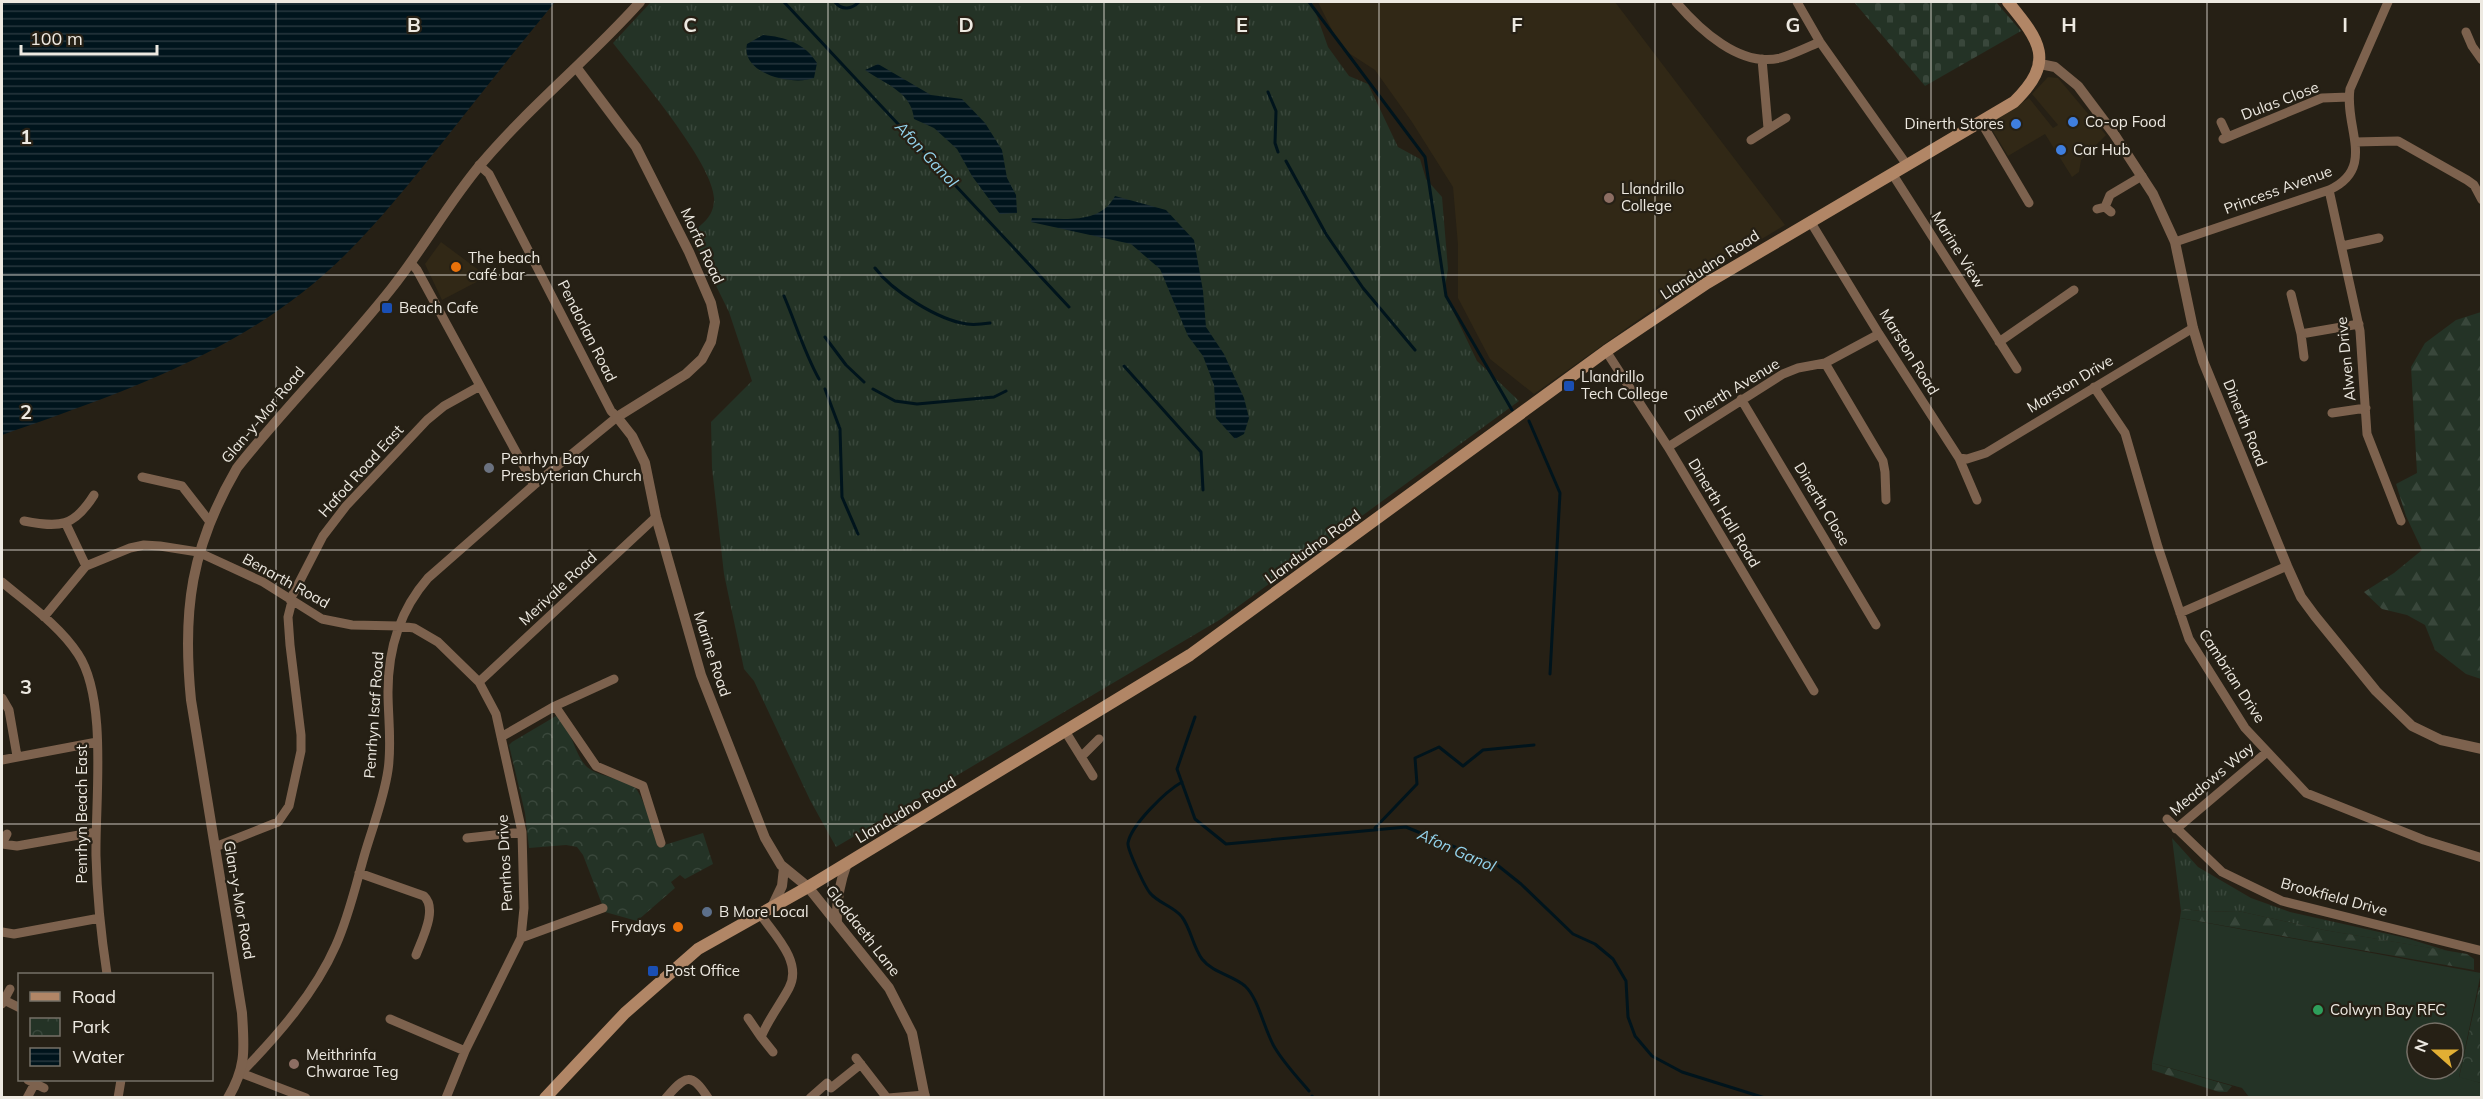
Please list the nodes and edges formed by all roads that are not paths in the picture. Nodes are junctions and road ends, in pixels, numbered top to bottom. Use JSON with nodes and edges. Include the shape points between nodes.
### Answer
{"nodes":[{"id":1,"x":640,"y":2,"type":"edge"},
{"id":2,"x":1676,"y":2,"type":"edge"},
{"id":3,"x":1797,"y":2,"type":"edge"},
{"id":4,"x":2008,"y":2,"type":"edge"},
{"id":5,"x":2388,"y":2,"type":"edge"},
{"id":6,"x":2466,"y":32,"type":"dead end"},
{"id":7,"x":1820,"y":42,"type":"junction"},
{"id":8,"x":1762,"y":59,"type":"junction"},
{"id":9,"x":2481,"y":60,"type":"edge"},
{"id":10,"x":2040,"y":64,"type":"junction"},
{"id":11,"x":576,"y":67,"type":"junction"},
{"id":12,"x":2349,"y":97,"type":"junction"},
{"id":13,"x":1786,"y":118,"type":"dead end"},
{"id":14,"x":1981,"y":122,"type":"junction"},
{"id":15,"x":2221,"y":122,"type":"dead end"},
{"id":16,"x":1768,"y":128,"type":"junction"},
{"id":17,"x":1751,"y":140,"type":"dead end"},
{"id":18,"x":2355,"y":142,"type":"junction"},
{"id":19,"x":479,"y":165,"type":"junction"},
{"id":20,"x":1907,"y":165,"type":"junction"},
{"id":21,"x":1893,"y":175,"type":"junction"},
{"id":22,"x":2142,"y":176,"type":"junction"},
{"id":23,"x":2478,"y":182,"type":"edge"},
{"id":24,"x":2330,"y":190,"type":"junction"},
{"id":25,"x":2481,"y":200,"type":"edge"},
{"id":26,"x":2029,"y":203,"type":"dead end"},
{"id":27,"x":2104,"y":209,"type":"dead end"},
{"id":28,"x":1810,"y":221,"type":"junction"},
{"id":29,"x":2379,"y":239,"type":"dead end"},
{"id":30,"x":2175,"y":242,"type":"junction"},
{"id":31,"x":2342,"y":246,"type":"junction"},
{"id":32,"x":411,"y":263,"type":"junction"},
{"id":33,"x":2074,"y":290,"type":"dead end"},
{"id":34,"x":2291,"y":294,"type":"dead end"},
{"id":35,"x":2359,"y":324,"type":"junction"},
{"id":36,"x":2193,"y":328,"type":"junction"},
{"id":37,"x":1879,"y":334,"type":"junction"},
{"id":38,"x":2301,"y":334,"type":"junction"},
{"id":39,"x":1999,"y":342,"type":"junction"},
{"id":40,"x":1606,"y":351,"type":"junction"},
{"id":41,"x":2304,"y":357,"type":"dead end"},
{"id":42,"x":1825,"y":363,"type":"junction"},
{"id":43,"x":2017,"y":369,"type":"dead end"},
{"id":44,"x":480,"y":387,"type":"junction"},
{"id":45,"x":2094,"y":387,"type":"junction"},
{"id":46,"x":1741,"y":399,"type":"junction"},
{"id":47,"x":2366,"y":408,"type":"junction"},
{"id":48,"x":2332,"y":413,"type":"dead end"},
{"id":49,"x":617,"y":417,"type":"junction"},
{"id":50,"x":1668,"y":447,"type":"junction"},
{"id":51,"x":1959,"y":458,"type":"junction"},
{"id":52,"x":142,"y":477,"type":"dead end"},
{"id":53,"x":534,"y":484,"type":"junction"},
{"id":54,"x":94,"y":495,"type":"dead end"},
{"id":55,"x":1886,"y":500,"type":"dead end"},
{"id":56,"x":1977,"y":500,"type":"dead end"},
{"id":57,"x":656,"y":517,"type":"junction"},
{"id":58,"x":24,"y":521,"type":"dead end"},
{"id":59,"x":2401,"y":521,"type":"dead end"},
{"id":60,"x":210,"y":522,"type":"junction"},
{"id":61,"x":66,"y":524,"type":"junction"},
{"id":62,"x":198,"y":552,"type":"junction"},
{"id":63,"x":86,"y":566,"type":"junction"},
{"id":64,"x":2287,"y":566,"type":"junction"},
{"id":65,"x":2,"y":582,"type":"edge"},
{"id":66,"x":291,"y":600,"type":"junction"},
{"id":67,"x":2180,"y":613,"type":"junction"},
{"id":68,"x":44,"y":617,"type":"junction"},
{"id":69,"x":1876,"y":625,"type":"dead end"},
{"id":70,"x":399,"y":626,"type":"junction"},
{"id":71,"x":614,"y":679,"type":"dead end"},
{"id":72,"x":479,"y":682,"type":"junction"},
{"id":73,"x":1814,"y":691,"type":"dead end"},
{"id":74,"x":2,"y":698,"type":"edge"},
{"id":75,"x":555,"y":706,"type":"junction"},
{"id":76,"x":1065,"y":731,"type":"junction"},
{"id":77,"x":501,"y":737,"type":"junction"},
{"id":78,"x":1099,"y":739,"type":"dead end"},
{"id":79,"x":97,"y":742,"type":"junction"},
{"id":80,"x":2481,"y":749,"type":"edge"},
{"id":81,"x":2267,"y":752,"type":"junction"},
{"id":82,"x":17,"y":756,"type":"junction"},
{"id":83,"x":1081,"y":757,"type":"junction"},
{"id":84,"x":2,"y":760,"type":"edge"},
{"id":85,"x":1093,"y":776,"type":"dead end"},
{"id":86,"x":2167,"y":819,"type":"dead end"},
{"id":87,"x":2176,"y":829,"type":"junction"},
{"id":88,"x":96,"y":832,"type":"junction"},
{"id":89,"x":522,"y":832,"type":"junction"},
{"id":90,"x":7,"y":834,"type":"dead end"},
{"id":91,"x":467,"y":837,"type":"dead end"},
{"id":92,"x":661,"y":843,"type":"dead end"},
{"id":93,"x":2,"y":844,"type":"edge"},
{"id":94,"x":215,"y":847,"type":"junction"},
{"id":95,"x":2481,"y":858,"type":"edge"},
{"id":96,"x":847,"y":863,"type":"junction"},
{"id":97,"x":784,"y":868,"type":"junction"},
{"id":98,"x":359,"y":873,"type":"junction"},
{"id":99,"x":808,"y":887,"type":"junction"},
{"id":100,"x":772,"y":907,"type":"junction"},
{"id":101,"x":603,"y":908,"type":"dead end"},
{"id":102,"x":760,"y":914,"type":"junction"},
{"id":103,"x":100,"y":918,"type":"junction"},
{"id":104,"x":837,"y":922,"type":"junction"},
{"id":105,"x":2,"y":932,"type":"edge"},
{"id":106,"x":521,"y":938,"type":"junction"},
{"id":107,"x":420,"y":951,"type":"dead end"},
{"id":108,"x":2481,"y":951,"type":"edge"},
{"id":109,"x":108,"y":973,"type":"edge"},
{"id":110,"x":10,"y":989,"type":"dead end"},
{"id":111,"x":3,"y":1002,"type":"edge"},
{"id":112,"x":18,"y":1007,"type":"edge"},
{"id":113,"x":748,"y":1018,"type":"dead end"},
{"id":114,"x":390,"y":1019,"type":"dead end"},
{"id":115,"x":761,"y":1037,"type":"junction"},
{"id":116,"x":465,"y":1051,"type":"junction"},
{"id":117,"x":773,"y":1052,"type":"dead end"},
{"id":118,"x":241,"y":1073,"type":"junction"},
{"id":119,"x":121,"y":1081,"type":"edge"},
{"id":120,"x":36,"y":1084,"type":"edge"},
{"id":121,"x":925,"y":1096,"type":"edge"},
{"id":122,"x":27,"y":1098,"type":"edge"},
{"id":123,"x":118,"y":1098,"type":"edge"},
{"id":124,"x":228,"y":1098,"type":"edge"},
{"id":125,"x":306,"y":1098,"type":"edge"},
{"id":126,"x":446,"y":1098,"type":"edge"},
{"id":127,"x":545,"y":1098,"type":"edge"},
{"id":128,"x":666,"y":1098,"type":"edge"},
{"id":129,"x":708,"y":1098,"type":"edge"},
{"id":130,"x":810,"y":1098,"type":"edge"},
{"id":131,"x":888,"y":1098,"type":"edge"}],
"edges":[{"from":1,"to":11,"type":"street","name":"Glan-y-Mor Road"},
{"from":2,"to":8,"type":"street","via":[[1729,47]]},
{"from":3,"to":7,"type":"street"},
{"from":4,"to":10,"type":"main road","via":[[2036,39]]},
{"from":5,"to":12,"type":"street","name":"Princess Avenue","via":[[2353,79]]},
{"from":6,"to":9,"type":"street","via":[[2469,48]]},
{"from":7,"to":8,"type":"street","via":[[1781,57]]},
{"from":7,"to":20,"type":"street"},
{"from":8,"to":16,"type":"street"},
{"from":10,"to":14,"type":"main road","name":"Llandudno Road","via":[[2037,74],[2014,102]]},
{"from":10,"to":22,"type":"street","name":"Dinerth Road","via":[[2055,67],[2078,86]]},
{"from":11,"to":19,"type":"street","name":"Glan-y-Mor Road"},
{"from":11,"to":49,"type":"street","name":"Morfa Road","via":[[636,147],[689,252],[715,322],[702,359],[686,374]]},
{"from":12,"to":15,"type":"street","name":"Dulas Close","via":[[2322,98],[2225,138]]},
{"from":12,"to":18,"type":"street","name":"Princess Avenue"},
{"from":13,"to":16,"type":"street"},
{"from":14,"to":20,"type":"main road","name":"Llandudno Road"},
{"from":14,"to":26,"type":"street"},
{"from":16,"to":17,"type":"street"},
{"from":18,"to":23,"type":"street","via":[[2398,141],[2467,180]]},
{"from":18,"to":24,"type":"street","name":"Princess Avenue","via":[[2353,172],[2342,185]]},
{"from":19,"to":32,"type":"street","name":"Glan-y-Mor Road"},
{"from":19,"to":49,"type":"street","name":"Pendorlan Road","via":[[489,174]]},
{"from":20,"to":21,"type":"main road","name":"Llandudno Road"},
{"from":21,"to":28,"type":"main road","name":"Llandudno Road"},
{"from":21,"to":39,"type":"street","name":"Marine View"},
{"from":22,"to":27,"type":"street","via":[[2110,195]]},
{"from":22,"to":30,"type":"street","name":"Dinerth Road"},
{"from":23,"to":25,"type":"street"},
{"from":24,"to":30,"type":"street","name":"Princess Avenue"},
{"from":24,"to":31,"type":"street","name":"Alwen Drive"},
{"from":28,"to":37,"type":"street","name":"Marston Road"},
{"from":28,"to":40,"type":"main road","name":"Llandudno Road","via":[[1707,283]]},
{"from":29,"to":31,"type":"street"},
{"from":30,"to":36,"type":"street","name":"Dinerth Road"},
{"from":31,"to":35,"type":"street","name":"Alwen Drive"},
{"from":32,"to":44,"type":"street"},
{"from":32,"to":60,"type":"street","name":"Glan-y-Mor Road","via":[[237,468]]},
{"from":33,"to":39,"type":"street"},
{"from":34,"to":38,"type":"street"},
{"from":35,"to":38,"type":"street"},
{"from":35,"to":47,"type":"street","name":"Alwen Drive"},
{"from":36,"to":45,"type":"street","name":"Marston Drive"},
{"from":36,"to":64,"type":"street","name":"Dinerth Road"},
{"from":37,"to":42,"type":"street","name":"Dinerth Avenue"},
{"from":37,"to":51,"type":"street","name":"Marston Road"},
{"from":38,"to":41,"type":"street"},
{"from":39,"to":43,"type":"street","name":"Marine View"},
{"from":40,"to":50,"type":"street","name":"Dinerth Hall Road"},
{"from":40,"to":76,"type":"main road","name":"Llandudno Road","via":[[1190,655]]},
{"from":42,"to":46,"type":"street","name":"Dinerth Avenue","via":[[1783,374]]},
{"from":42,"to":55,"type":"street","via":[[1883,461]]},
{"from":44,"to":53,"type":"street"},
{"from":44,"to":66,"type":"street","name":"Hafod Road East","via":[[427,420],[346,506],[323,536]]},
{"from":45,"to":51,"type":"street","name":"Marston Drive","via":[[1986,453]]},
{"from":45,"to":67,"type":"street","name":"Cambrian Drive","via":[[2125,433]]},
{"from":46,"to":50,"type":"street","name":"Dinerth Avenue"},
{"from":46,"to":69,"type":"street","name":"Dinerth Close"},
{"from":47,"to":48,"type":"street"},
{"from":47,"to":59,"type":"street","name":"Alwen Drive","via":[[2367,434]]},
{"from":49,"to":53,"type":"street","name":"Penrhyn Isaf Road"},
{"from":49,"to":57,"type":"street","name":"Marine Road","via":[[645,463]]},
{"from":50,"to":73,"type":"street","name":"Dinerth Hall Road"},
{"from":51,"to":56,"type":"street","name":"Marston Road"},
{"from":52,"to":60,"type":"street","via":[[182,486]]},
{"from":53,"to":70,"type":"street","name":"Penrhyn Isaf Road","via":[[428,578],[414,595]]},
{"from":54,"to":61,"type":"street"},
{"from":57,"to":72,"type":"street","name":"Merivale Road"},
{"from":57,"to":97,"type":"street","name":"Marine Road","via":[[701,675],[765,838]]},
{"from":58,"to":61,"type":"street"},
{"from":60,"to":62,"type":"street","name":"Glan-y-Mor Road"},
{"from":61,"to":63,"type":"street"},
{"from":62,"to":63,"type":"street","name":"Benarth Road","via":[[144,545]]},
{"from":62,"to":66,"type":"street","name":"Benarth Road","via":[[263,582]]},
{"from":62,"to":94,"type":"street","name":"Glan-y-Mor Road","via":[[186,632],[187,667]]},
{"from":63,"to":68,"type":"street"},
{"from":64,"to":67,"type":"street"},
{"from":64,"to":80,"type":"street","name":"Dinerth Road","via":[[2315,616],[2396,712],[2424,734]]},
{"from":65,"to":68,"type":"street","name":"Penrhyn Beach East"},
{"from":66,"to":70,"type":"street","name":"Benarth Road","via":[[322,619],[352,625]]},
{"from":66,"to":94,"type":"street","via":[[290,645],[302,735],[289,806],[278,822]]},
{"from":67,"to":81,"type":"street","name":"Cambrian Drive","via":[[2188,639],[2245,728]]},
{"from":68,"to":79,"type":"street","name":"Penrhyn Beach East","via":[[63,634],[84,665],[92,694]]},
{"from":70,"to":72,"type":"street","name":"Penrhos Drive","via":[[414,628],[438,642]]},
{"from":70,"to":98,"type":"street","name":"Penrhyn Isaf Road","via":[[388,688],[388,770]]},
{"from":71,"to":75,"type":"street"},
{"from":72,"to":77,"type":"street","name":"Penrhos Drive","via":[[496,714]]},
{"from":74,"to":82,"type":"street","via":[[9,710]]},
{"from":75,"to":77,"type":"street"},
{"from":75,"to":92,"type":"street","via":[[596,766],[643,786]]},
{"from":76,"to":83,"type":"street"},
{"from":76,"to":96,"type":"main road","name":"Llandudno Road"},
{"from":77,"to":89,"type":"street","name":"Penrhos Drive"},
{"from":78,"to":83,"type":"street"},
{"from":79,"to":82,"type":"street"},
{"from":79,"to":88,"type":"street","name":"Penrhyn Beach East"},
{"from":81,"to":87,"type":"street","name":"Meadows Way"},
{"from":81,"to":95,"type":"street","name":"Cambrian Drive","via":[[2306,793]]},
{"from":82,"to":84,"type":"street"},
{"from":83,"to":85,"type":"street"},
{"from":86,"to":87,"type":"street","name":"Brookfield Drive"},
{"from":87,"to":108,"type":"street","name":"Brookfield Drive","via":[[2222,872],[2282,901]]},
{"from":88,"to":93,"type":"street","via":[[16,846]]},
{"from":88,"to":103,"type":"street","name":"Penrhyn Beach East"},
{"from":89,"to":91,"type":"street"},
{"from":89,"to":106,"type":"street","name":"Penrhos Drive"},
{"from":90,"to":93,"type":"street"},
{"from":94,"to":118,"type":"street","name":"Glan-y-Mor Road","via":[[242,1013]]},
{"from":96,"to":99,"type":"main road","name":"Llandudno Road"},
{"from":96,"to":104,"type":"street","via":[[836,906]]},
{"from":97,"to":99,"type":"street","name":"Marine Road"},
{"from":97,"to":100,"type":"street","via":[[782,886]]},
{"from":98,"to":107,"type":"street","via":[[430,901]]},
{"from":98,"to":118,"type":"street","name":"Penrhyn Isaf Road","via":[[348,916],[323,970],[273,1040]]},
{"from":99,"to":100,"type":"main road","name":"Llandudno Road"},
{"from":99,"to":104,"type":"street","name":"Gloddaeth Lane"},
{"from":100,"to":102,"type":"main road","name":"Llandudno Road"},
{"from":101,"to":106,"type":"street"},
{"from":102,"to":115,"type":"street","via":[[793,967],[789,989]]},
{"from":102,"to":127,"type":"main road","name":"Llandudno Road","via":[[698,949],[663,977]]},
{"from":103,"to":105,"type":"street","via":[[14,934]]},
{"from":103,"to":109,"type":"street","name":"Penrhyn Beach East"},
{"from":104,"to":121,"type":"street","name":"Gloddaeth Lane","via":[[874,967],[902,1011],[912,1033]]},
{"from":106,"to":116,"type":"street","name":"Penrhos Drive"},
{"from":110,"to":111,"type":"street"},
{"from":111,"to":112,"type":"street"},
{"from":113,"to":115,"type":"street"},
{"from":114,"to":116,"type":"street"},
{"from":115,"to":117,"type":"street"},
{"from":116,"to":126,"type":"street","name":"Penrhos Drive"},
{"from":118,"to":124,"type":"street","name":"Glan-y-Mor Road"},
{"from":118,"to":125,"type":"street"},
{"from":119,"to":123,"type":"street"},
{"from":120,"to":122,"type":"street"},
{"from":121,"to":131,"type":"street"},
{"from":128,"to":129,"type":"street","via":[[681,1081],[692,1079]]},
{"from":130,"to":131,"type":"street","via":[[827,1083],[831,1088],[859,1061]]}]}
